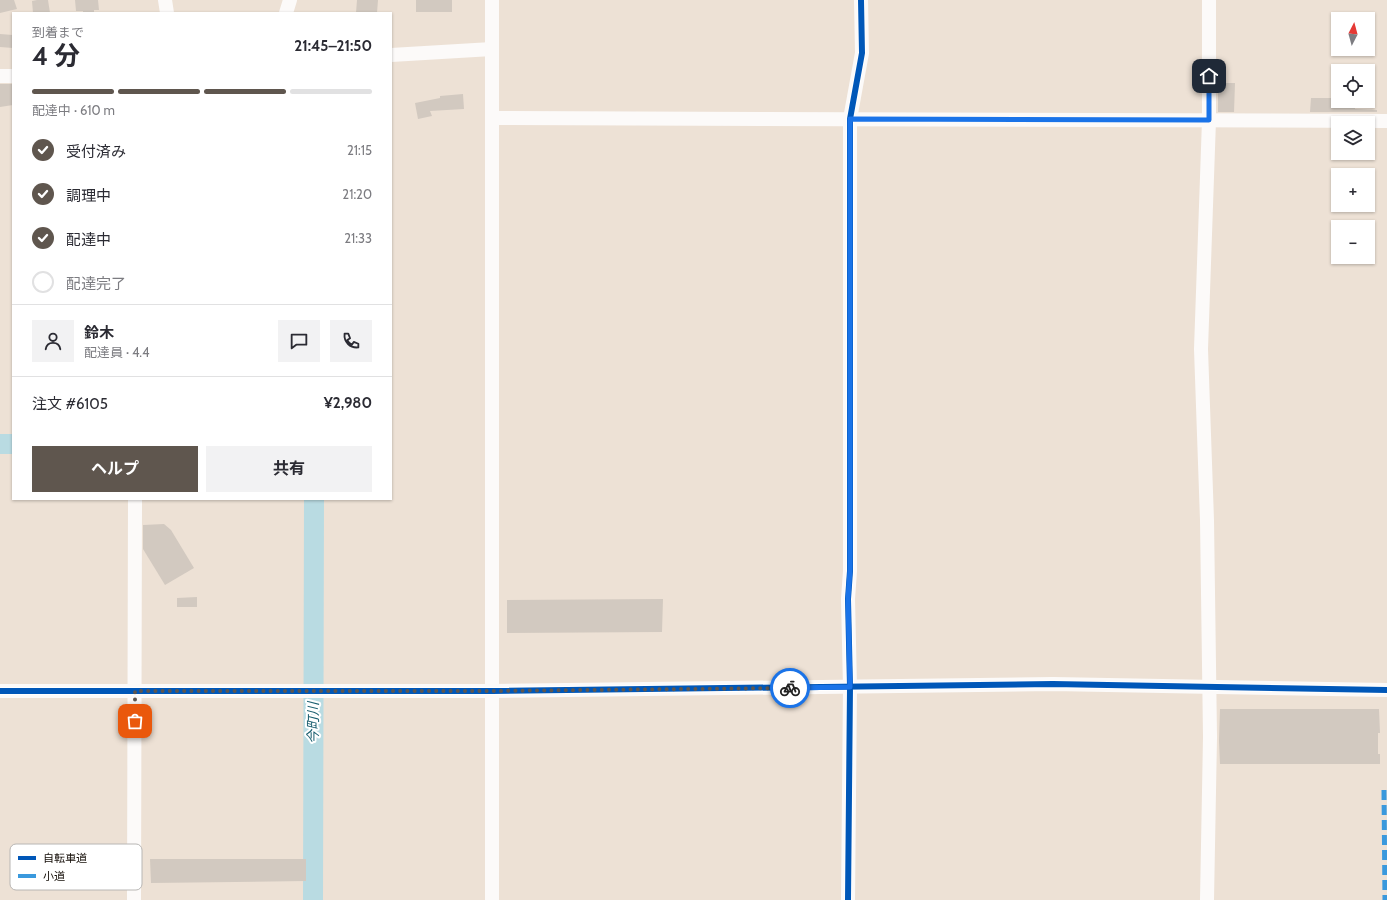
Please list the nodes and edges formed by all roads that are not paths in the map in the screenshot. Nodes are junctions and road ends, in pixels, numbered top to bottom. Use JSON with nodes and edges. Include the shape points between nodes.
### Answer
{"nodes":[{"id":1,"x":165,"y":0,"type":"edge"},
{"id":2,"x":290,"y":0,"type":"edge"},
{"id":3,"x":492,"y":0,"type":"edge"},
{"id":4,"x":861,"y":0,"type":"edge"},
{"id":5,"x":1209,"y":0,"type":"edge"},
{"id":6,"x":167,"y":12,"type":"edge"},
{"id":7,"x":286,"y":12,"type":"edge"},
{"id":8,"x":492,"y":49,"type":"junction"},
{"id":9,"x":392,"y":55,"type":"edge"},
{"id":10,"x":0,"y":76,"type":"edge"},
{"id":11,"x":12,"y":76,"type":"edge"},
{"id":12,"x":492,"y":118,"type":"junction"},
{"id":13,"x":850,"y":119,"type":"junction"},
{"id":14,"x":1209,"y":120,"type":"junction"},
{"id":15,"x":1387,"y":121,"type":"edge"},
{"id":16,"x":135,"y":500,"type":"edge"},
{"id":17,"x":850,"y":687,"type":"junction"},
{"id":18,"x":1209,"y":688,"type":"junction"},
{"id":19,"x":1387,"y":690,"type":"edge"},
{"id":20,"x":0,"y":691,"type":"edge"},
{"id":21,"x":135,"y":691,"type":"junction"},
{"id":22,"x":492,"y":691,"type":"junction"},
{"id":23,"x":134,"y":844,"type":"edge"},
{"id":24,"x":134,"y":890,"type":"edge"},
{"id":25,"x":134,"y":900,"type":"edge"},
{"id":26,"x":492,"y":900,"type":"edge"},
{"id":27,"x":848,"y":900,"type":"edge"},
{"id":28,"x":1207,"y":900,"type":"edge"}],
"edges":[{"from":1,"to":6,"type":"street"},
{"from":2,"to":7,"type":"street"},
{"from":3,"to":8,"type":"street"},
{"from":4,"to":13,"type":"street","via":[[862,54]]},
{"from":5,"to":14,"type":"street"},
{"from":8,"to":9,"type":"street"},
{"from":8,"to":12,"type":"street"},
{"from":10,"to":11,"type":"street"},
{"from":12,"to":13,"type":"street"},
{"from":12,"to":22,"type":"street"},
{"from":13,"to":14,"type":"street"},
{"from":13,"to":17,"type":"street"},
{"from":14,"to":15,"type":"street"},
{"from":14,"to":18,"type":"street","via":[[1201,349]]},
{"from":16,"to":21,"type":"street"},
{"from":17,"to":18,"type":"street","via":[[1053,684]]},
{"from":17,"to":22,"type":"street"},
{"from":17,"to":27,"type":"street"},
{"from":18,"to":19,"type":"street"},
{"from":18,"to":28,"type":"street"},
{"from":20,"to":21,"type":"street"},
{"from":21,"to":22,"type":"street"},
{"from":21,"to":23,"type":"street"},
{"from":22,"to":26,"type":"street"},
{"from":24,"to":25,"type":"street"}]}
